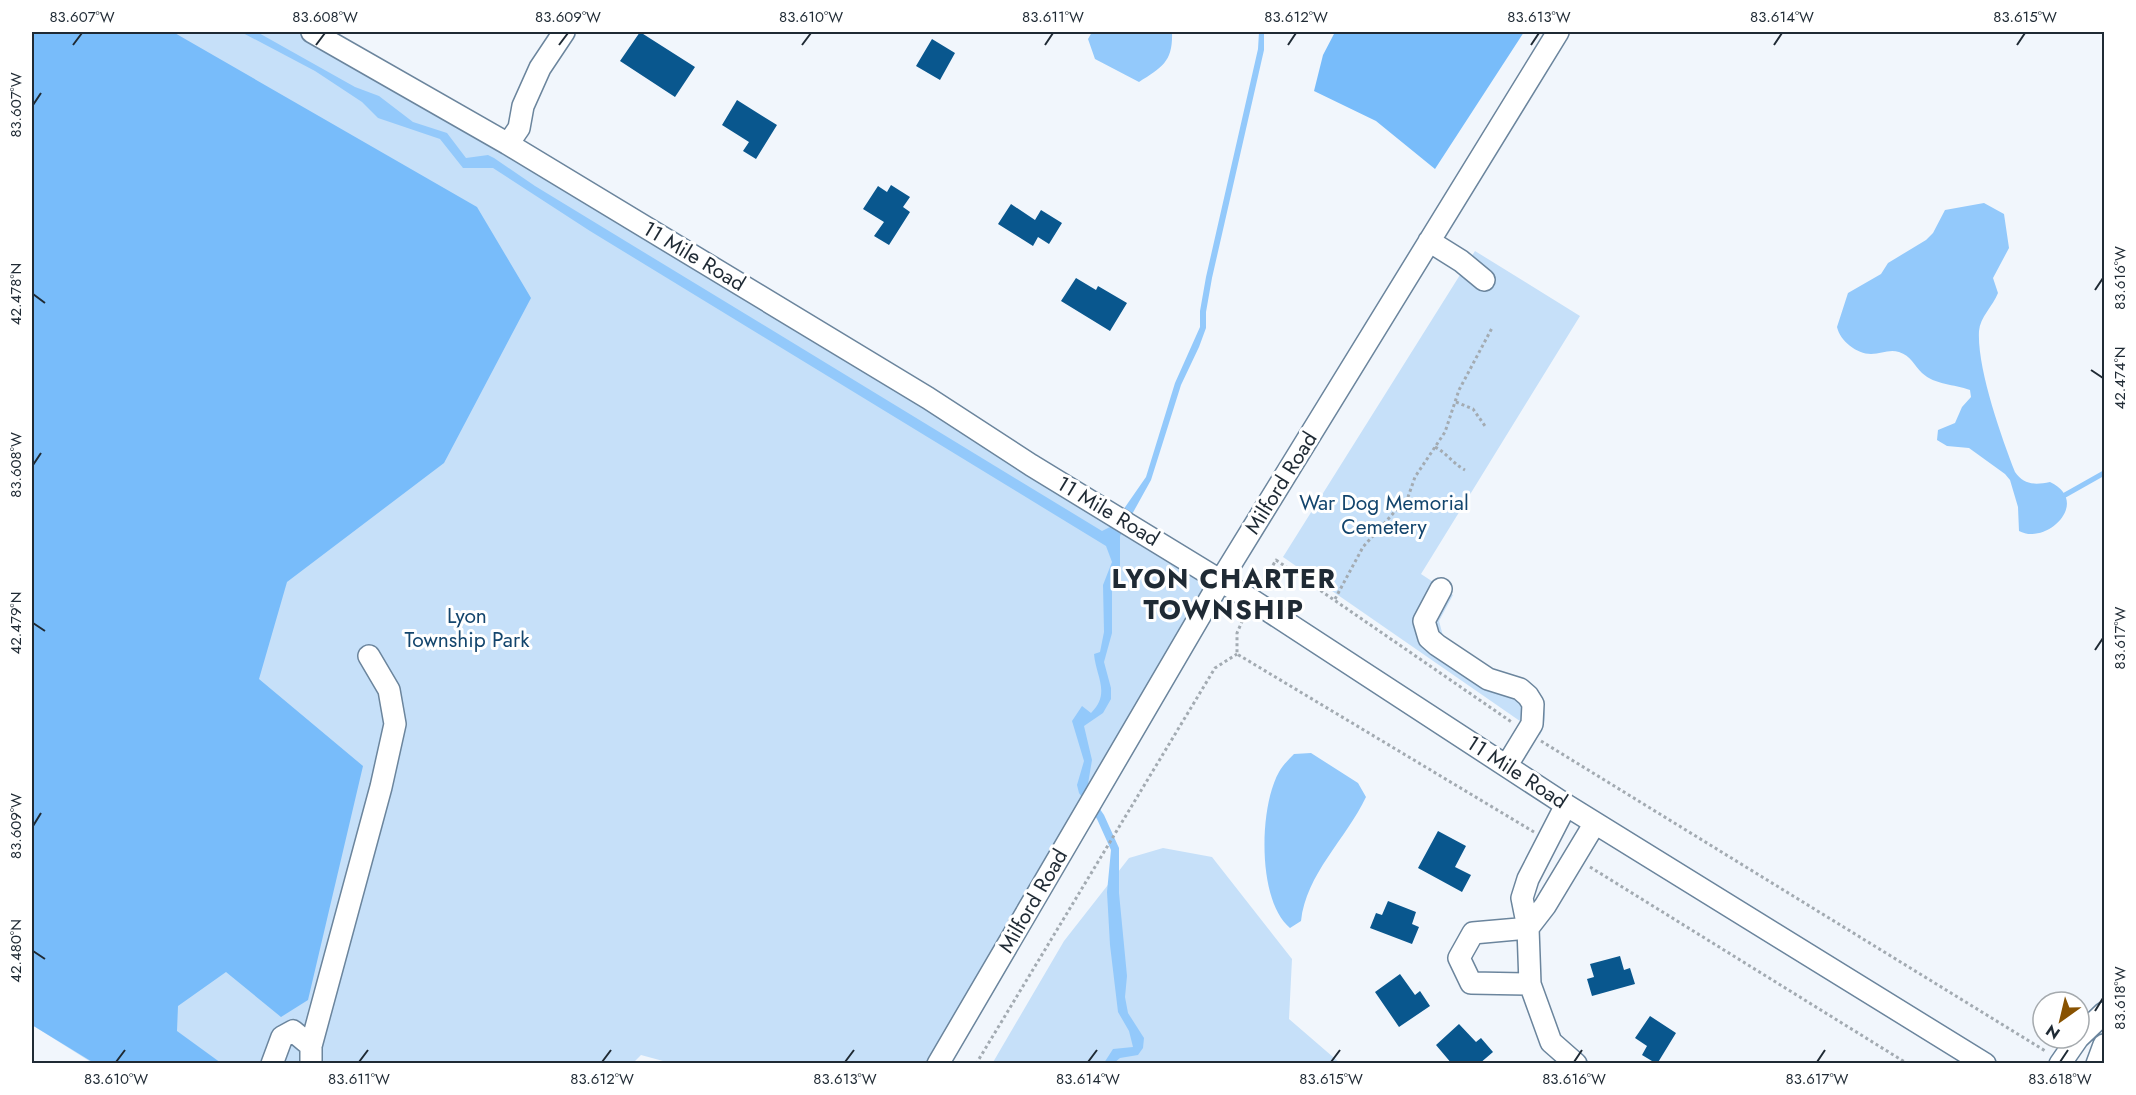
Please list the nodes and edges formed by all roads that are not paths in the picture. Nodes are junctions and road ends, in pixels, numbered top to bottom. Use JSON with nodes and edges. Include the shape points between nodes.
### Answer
{"nodes":[{"id":1,"x":312,"y":32,"type":"edge"},
{"id":2,"x":564,"y":32,"type":"edge"},
{"id":3,"x":1558,"y":32,"type":"edge"},
{"id":4,"x":508,"y":144,"type":"junction"},
{"id":5,"x":1429,"y":241,"type":"junction"},
{"id":6,"x":1484,"y":280,"type":"dead end"},
{"id":7,"x":1221,"y":580,"type":"junction"},
{"id":8,"x":1441,"y":589,"type":"dead end"},
{"id":9,"x":369,"y":656,"type":"dead end"},
{"id":10,"x":1507,"y":765,"type":"junction"},
{"id":11,"x":1566,"y":805,"type":"junction"},
{"id":12,"x":1595,"y":823,"type":"junction"},
{"id":13,"x":1528,"y":928,"type":"junction"},
{"id":14,"x":1530,"y":984,"type":"junction"},
{"id":15,"x":2104,"y":1014,"type":"edge"},
{"id":16,"x":2091,"y":1026,"type":"edge"},
{"id":17,"x":2104,"y":1045,"type":"edge"},
{"id":18,"x":2070,"y":1050,"type":"edge"},
{"id":19,"x":311,"y":1055,"type":"edge"},
{"id":20,"x":272,"y":1064,"type":"edge"},
{"id":21,"x":938,"y":1064,"type":"edge"},
{"id":22,"x":1576,"y":1064,"type":"edge"},
{"id":23,"x":1985,"y":1064,"type":"edge"},
{"id":24,"x":2060,"y":1064,"type":"edge"},
{"id":25,"x":2097,"y":1064,"type":"edge"}],
"edges":[{"from":1,"to":4,"type":"street","name":"11 Mile Road"},
{"from":2,"to":4,"type":"street","via":[[540,69],[523,106],[519,128]]},
{"from":3,"to":5,"type":"street","name":"Milford Road"},
{"from":4,"to":7,"type":"street","name":"11 Mile Road"},
{"from":5,"to":6,"type":"street"},
{"from":5,"to":7,"type":"street","name":"Milford Road"},
{"from":7,"to":10,"type":"street","name":"11 Mile Road"},
{"from":7,"to":21,"type":"street","name":"Milford Road"},
{"from":8,"to":10,"type":"street","via":[[1424,621],[1429,638],[1488,679],[1520,689],[1533,704],[1532,724]]},
{"from":9,"to":19,"type":"street","via":[[389,690],[394,724]]},
{"from":10,"to":11,"type":"street","name":"11 Mile Road"},
{"from":11,"to":12,"type":"street","name":"11 Mile Road"},
{"from":11,"to":13,"type":"street","via":[[1522,898]]},
{"from":12,"to":13,"type":"street"},
{"from":12,"to":23,"type":"street","name":"11 Mile Road"},
{"from":13,"to":14,"type":"street"},
{"from":13,"to":14,"type":"street","via":[[1473,933],[1459,958],[1471,983]]},
{"from":14,"to":22,"type":"street","via":[[1551,1042]]},
{"from":15,"to":16,"type":"street"},
{"from":17,"to":25,"type":"street"},
{"from":18,"to":24,"type":"street"},
{"from":19,"to":20,"type":"street","via":[[293,1031],[282,1037]]}]}
